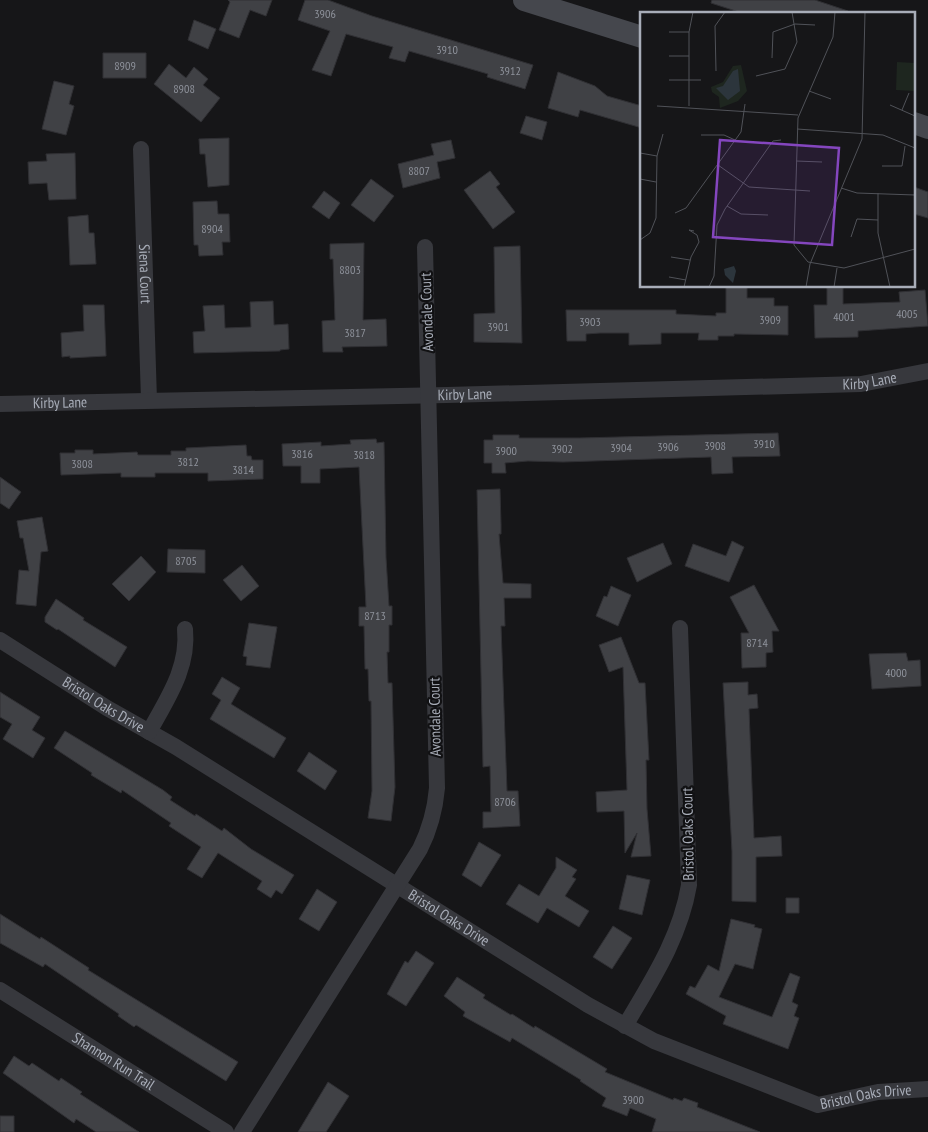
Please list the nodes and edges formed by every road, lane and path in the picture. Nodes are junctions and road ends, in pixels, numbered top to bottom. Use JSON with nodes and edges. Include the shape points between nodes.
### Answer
{"nodes":[{"id":1,"x":524,"y":0,"type":"edge"},
{"id":2,"x":640,"y":36,"type":"edge"},
{"id":3,"x":916,"y":124,"type":"edge"},
{"id":4,"x":928,"y":128,"type":"edge"},
{"id":5,"x":141,"y":149,"type":"dead end"},
{"id":6,"x":425,"y":247,"type":"dead end"},
{"id":7,"x":928,"y":371,"type":"edge"},
{"id":8,"x":429,"y":395,"type":"junction"},
{"id":9,"x":149,"y":400,"type":"junction"},
{"id":10,"x":0,"y":404,"type":"edge"},
{"id":11,"x":680,"y":628,"type":"dead end"},
{"id":12,"x":185,"y":629,"type":"dead end"},
{"id":13,"x":0,"y":640,"type":"edge"},
{"id":14,"x":149,"y":732,"type":"junction"},
{"id":15,"x":397,"y":887,"type":"junction"},
{"id":16,"x":0,"y":990,"type":"edge"},
{"id":17,"x":625,"y":1026,"type":"junction"},
{"id":18,"x":928,"y":1089,"type":"edge"},
{"id":19,"x":226,"y":1132,"type":"edge"},
{"id":20,"x":242,"y":1132,"type":"edge"}],
"edges":[{"from":1,"to":2,"type":"street"},
{"from":3,"to":4,"type":"street"},
{"from":5,"to":9,"type":"street","name":"Siena Court"},
{"from":6,"to":8,"type":"street","name":"Avondale Court"},
{"from":7,"to":8,"type":"street","name":"Kirby Lane","via":[[860,384]]},
{"from":8,"to":9,"type":"street","name":"Kirby Lane"},
{"from":8,"to":15,"type":"street","name":"Avondale Court","via":[[437,788],[428,833]]},
{"from":9,"to":10,"type":"street","name":"Kirby Lane"},
{"from":11,"to":17,"type":"street","name":"Bristol Oaks Court","via":[[689,885],[674,939]]},
{"from":12,"to":14,"type":"street","via":[[181,670]]},
{"from":13,"to":14,"type":"street","name":"Bristol Oaks Drive"},
{"from":14,"to":15,"type":"street","name":"Bristol Oaks Drive"},
{"from":15,"to":17,"type":"street","name":"Bristol Oaks Drive"},
{"from":15,"to":20,"type":"street","name":"Avondale Court"},
{"from":16,"to":19,"type":"street","name":"Shannon Run Trail"},
{"from":17,"to":18,"type":"street","name":"Bristol Oaks Drive","via":[[654,1042],[818,1105],[878,1092]]}]}
